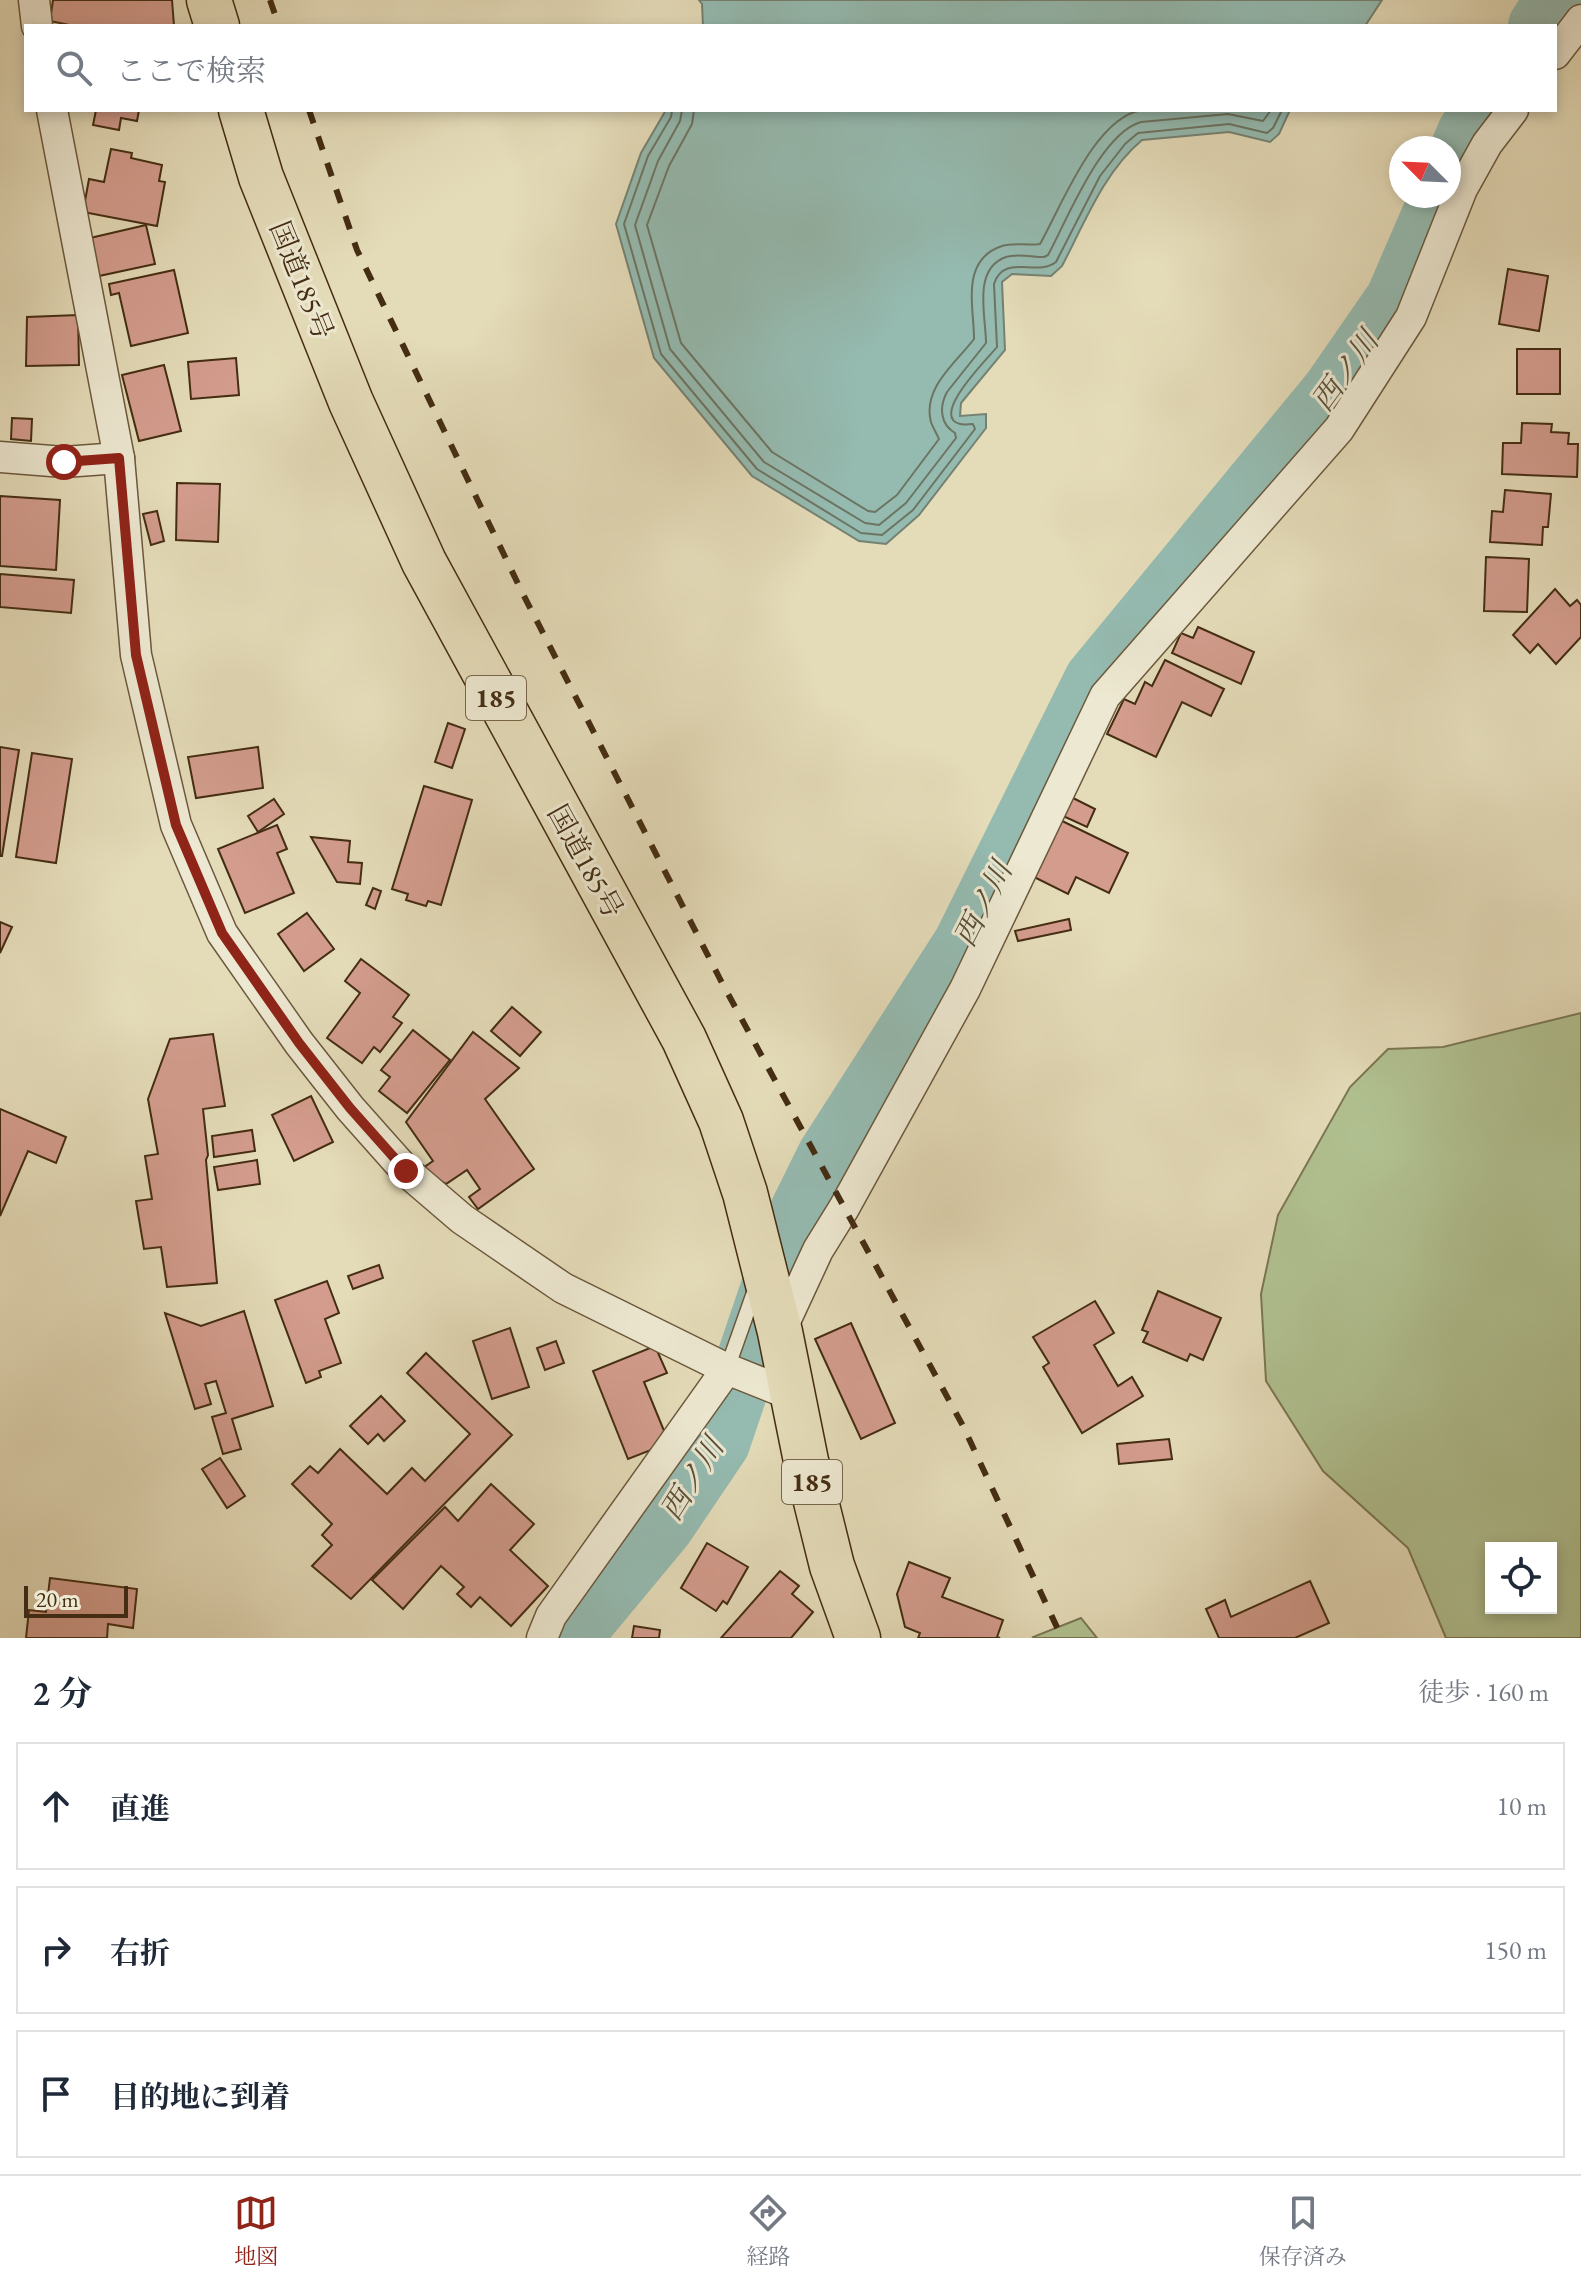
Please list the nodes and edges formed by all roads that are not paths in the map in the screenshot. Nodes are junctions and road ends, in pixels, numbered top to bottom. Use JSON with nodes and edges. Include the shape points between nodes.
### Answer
{"nodes":[{"id":1,"x":34,"y":0,"type":"edge"},
{"id":2,"x":209,"y":0,"type":"edge"},
{"id":3,"x":1581,"y":20,"type":"edge"},
{"id":4,"x":37,"y":24,"type":"edge"},
{"id":5,"x":216,"y":24,"type":"edge"},
{"id":6,"x":1557,"y":51,"type":"edge"},
{"id":7,"x":52,"y":112,"type":"edge"},
{"id":8,"x":242,"y":112,"type":"edge"},
{"id":9,"x":1511,"y":112,"type":"edge"},
{"id":10,"x":0,"y":457,"type":"edge"},
{"id":11,"x":119,"y":458,"type":"junction"},
{"id":12,"x":765,"y":1272,"type":"junction"},
{"id":13,"x":779,"y":1327,"type":"junction"},
{"id":14,"x":732,"y":1371,"type":"junction"},
{"id":15,"x":779,"y":1389,"type":"junction"},
{"id":16,"x":542,"y":1638,"type":"edge"},
{"id":17,"x":858,"y":1638,"type":"edge"}],
"edges":[{"from":1,"to":4,"type":"street"},
{"from":2,"to":5,"type":"highway"},
{"from":3,"to":6,"type":"street"},
{"from":7,"to":11,"type":"street"},
{"from":8,"to":12,"type":"highway","name":"国道185号","number":"185","via":[[261,177],[351,402],[424,562],[676,1026],[721,1121]]},
{"from":9,"to":13,"type":"street","via":[[1462,189],[1411,317],[1339,429],[1105,696],[965,989]]},
{"from":10,"to":11,"type":"street","via":[[64,462]]},
{"from":11,"to":14,"type":"street","via":[[136,655],[176,825],[222,933],[299,1043],[406,1171],[462,1219],[563,1288]]},
{"from":12,"to":13,"type":"highway","name":"国道185号","number":"185"},
{"from":12,"to":14,"type":"lane"},
{"from":13,"to":15,"type":"highway","name":"国道185号","number":"185"},
{"from":14,"to":15,"type":"street"},
{"from":14,"to":16,"type":"street","via":[[551,1616]]},
{"from":15,"to":17,"type":"highway","name":"国道185号","number":"185"}]}
